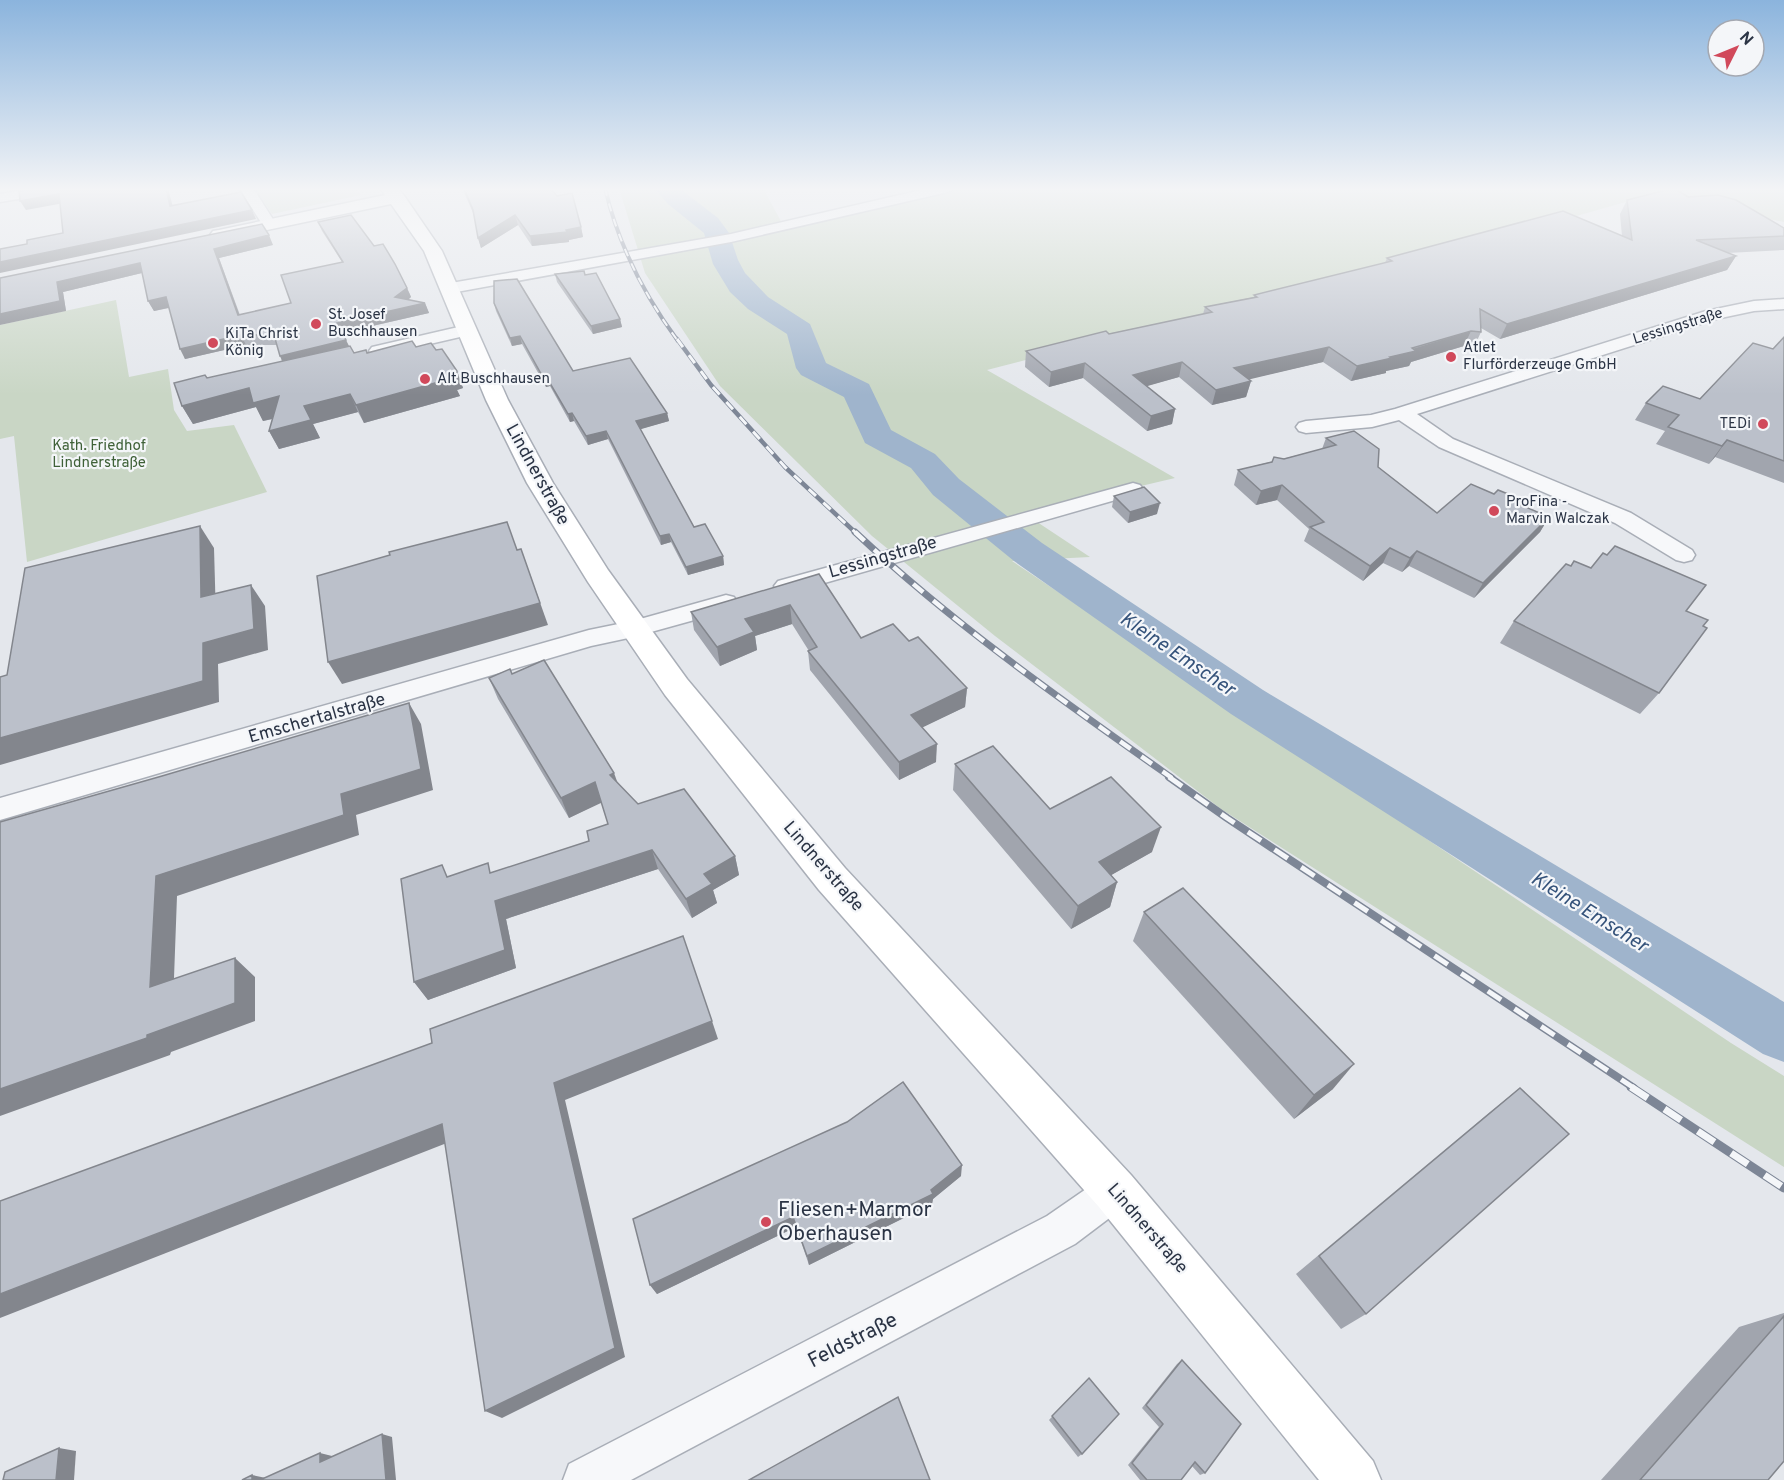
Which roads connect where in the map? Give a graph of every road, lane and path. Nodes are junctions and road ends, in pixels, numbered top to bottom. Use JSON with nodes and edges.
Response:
{"nodes":[{"id":1,"x":437,"y":257,"type":"edge"},
{"id":2,"x":629,"y":257,"type":"edge"},
{"id":3,"x":451,"y":288,"type":"junction"},
{"id":4,"x":1784,"y":304,"type":"edge"},
{"id":5,"x":467,"y":330,"type":"junction"},
{"id":6,"x":364,"y":354,"type":"edge"},
{"id":7,"x":1402,"y":413,"type":"junction"},
{"id":8,"x":1306,"y":427,"type":"dead end"},
{"id":9,"x":1133,"y":489,"type":"edge"},
{"id":10,"x":1684,"y":555,"type":"dead end"},
{"id":11,"x":770,"y":590,"type":"edge"},
{"id":12,"x":748,"y":597,"type":"edge"},
{"id":13,"x":633,"y":629,"type":"junction"},
{"id":14,"x":0,"y":809,"type":"edge"},
{"id":15,"x":1115,"y":1191,"type":"junction"},
{"id":16,"x":585,"y":1480,"type":"edge"},
{"id":17,"x":1354,"y":1480,"type":"edge"}],
"edges":[{"from":1,"to":3,"type":"street","name":"Lindnerstraße"},
{"from":2,"to":3,"type":"street"},
{"from":3,"to":5,"type":"street","name":"Lindnerstraße"},
{"from":4,"to":7,"type":"street","name":"Lessingstraße"},
{"from":5,"to":6,"type":"street"},
{"from":5,"to":13,"type":"street","name":"Lindnerstraße"},
{"from":7,"to":8,"type":"street","name":"Lessingstraße"},
{"from":7,"to":10,"type":"street"},
{"from":9,"to":11,"type":"street","name":"Lessingstraße"},
{"from":12,"to":13,"type":"street"},
{"from":13,"to":14,"type":"street","name":"Emschertalstraße"},
{"from":13,"to":15,"type":"street","name":"Lindnerstraße"},
{"from":15,"to":16,"type":"street","name":"Feldstraße"},
{"from":15,"to":17,"type":"street","name":"Lindnerstraße"}]}
